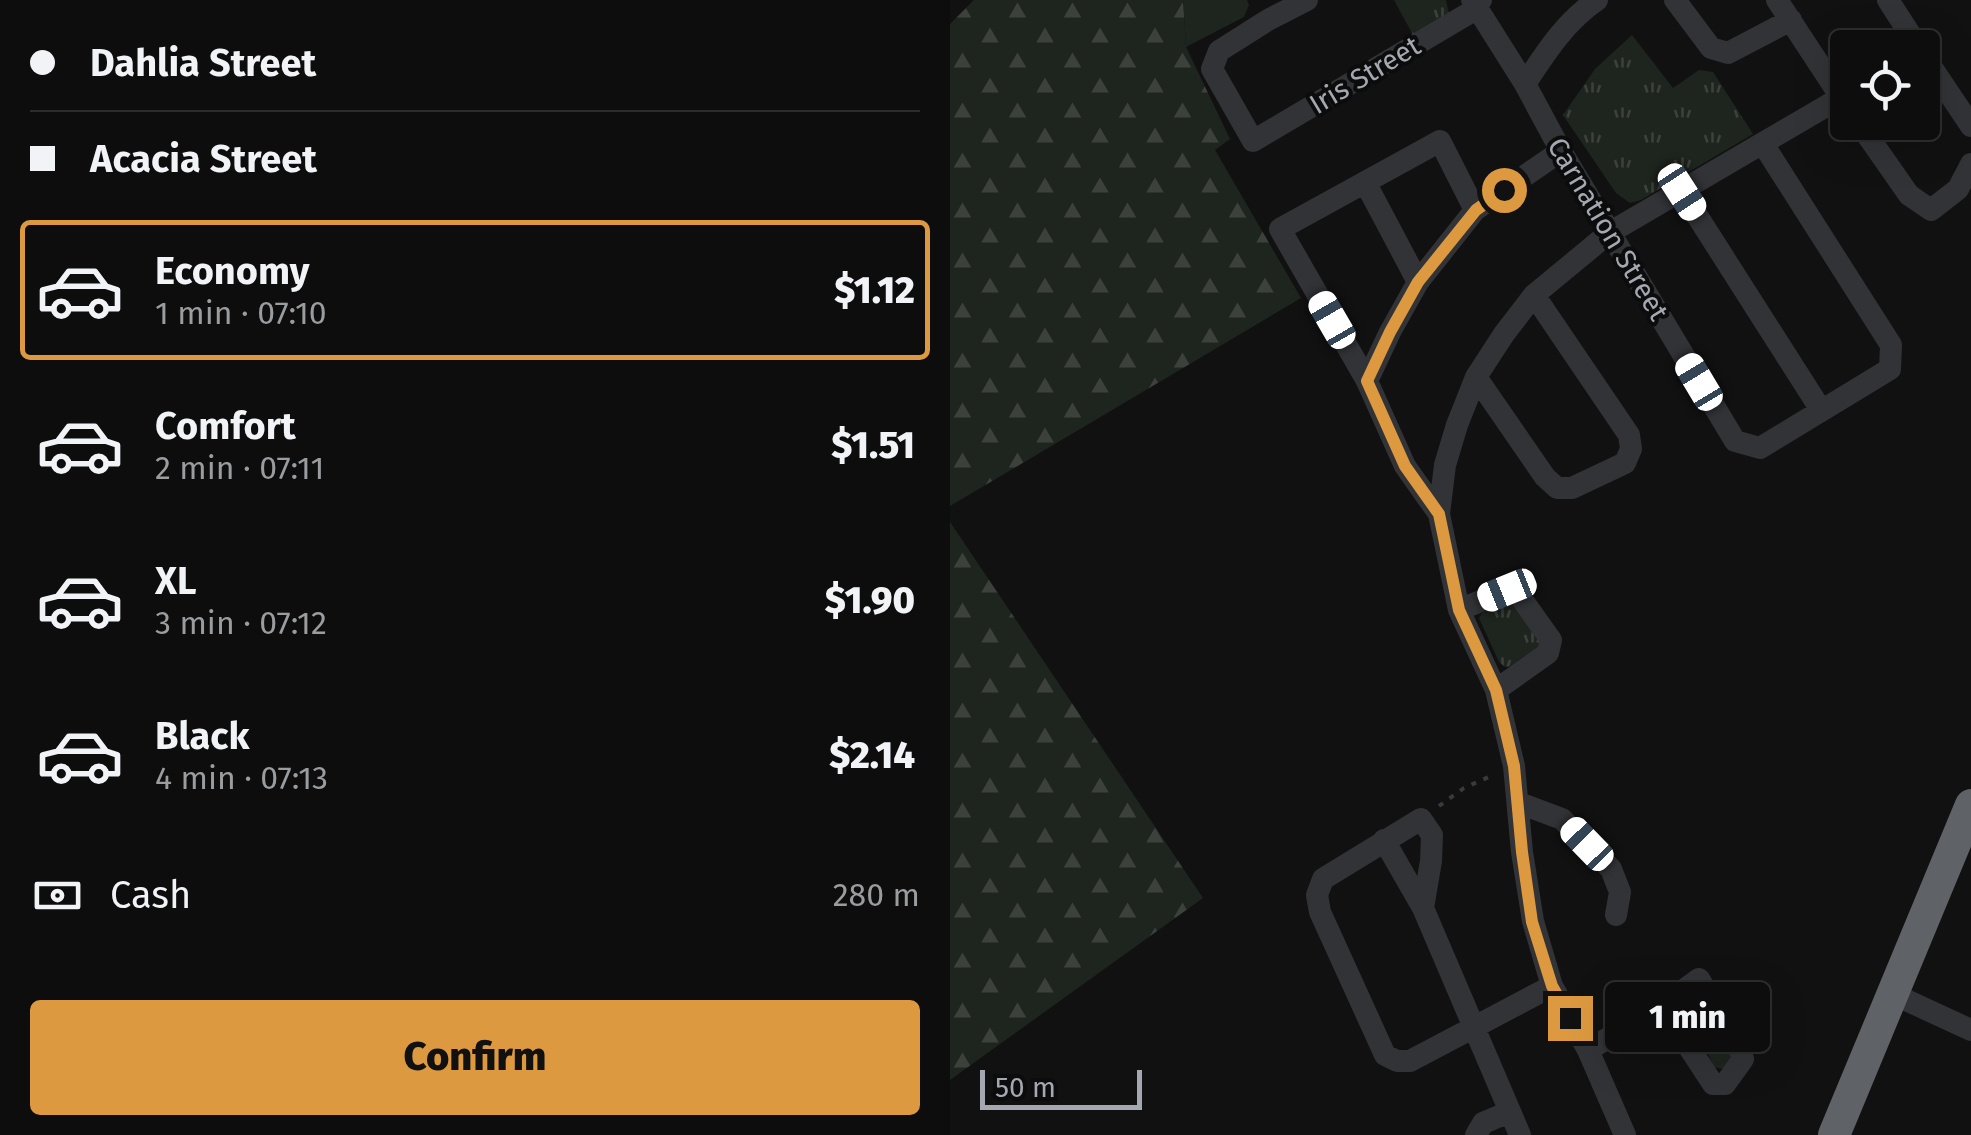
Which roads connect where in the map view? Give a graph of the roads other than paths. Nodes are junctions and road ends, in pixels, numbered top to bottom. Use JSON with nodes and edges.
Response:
{"nodes":[{"id":1,"x":1307,"y":0,"type":"edge"},
{"id":2,"x":1597,"y":0,"type":"edge"},
{"id":3,"x":1675,"y":0,"type":"edge"},
{"id":4,"x":1777,"y":0,"type":"edge"},
{"id":5,"x":1888,"y":0,"type":"edge"},
{"id":6,"x":1476,"y":3,"type":"edge"},
{"id":7,"x":1264,"y":10,"type":"edge"},
{"id":8,"x":1791,"y":20,"type":"junction"},
{"id":9,"x":1908,"y":30,"type":"edge"},
{"id":10,"x":1940,"y":79,"type":"edge"},
{"id":11,"x":1830,"y":81,"type":"edge"},
{"id":12,"x":1525,"y":84,"type":"junction"},
{"id":13,"x":1830,"y":110,"type":"edge"},
{"id":14,"x":1971,"y":126,"type":"edge"},
{"id":15,"x":1871,"y":140,"type":"edge"},
{"id":16,"x":1763,"y":144,"type":"junction"},
{"id":17,"x":1561,"y":151,"type":"junction"},
{"id":18,"x":1971,"y":164,"type":"edge"},
{"id":19,"x":1365,"y":182,"type":"junction"},
{"id":20,"x":1682,"y":192,"type":"junction"},
{"id":21,"x":1476,"y":210,"type":"junction"},
{"id":22,"x":1609,"y":232,"type":"junction"},
{"id":23,"x":1418,"y":282,"type":"junction"},
{"id":24,"x":1534,"y":295,"type":"junction"},
{"id":25,"x":1476,"y":377,"type":"junction"},
{"id":26,"x":1367,"y":381,"type":"junction"},
{"id":27,"x":1821,"y":410,"type":"junction"},
{"id":28,"x":1439,"y":514,"type":"junction"},
{"id":29,"x":1459,"y":610,"type":"junction"},
{"id":30,"x":1496,"y":690,"type":"junction"},
{"id":31,"x":1519,"y":803,"type":"junction"},
{"id":32,"x":1971,"y":806,"type":"edge"},
{"id":33,"x":1384,"y":840,"type":"junction"},
{"id":34,"x":1423,"y":908,"type":"junction"},
{"id":35,"x":1616,"y":915,"type":"dead end"},
{"id":36,"x":1552,"y":986,"type":"junction"},
{"id":37,"x":1893,"y":994,"type":"junction"},
{"id":38,"x":1662,"y":1006,"type":"junction"},
{"id":39,"x":1473,"y":1027,"type":"junction"},
{"id":40,"x":1971,"y":1030,"type":"edge"},
{"id":41,"x":1588,"y":1050,"type":"junction"},
{"id":42,"x":1509,"y":1112,"type":"junction"},
{"id":43,"x":1476,"y":1135,"type":"edge"},
{"id":44,"x":1520,"y":1135,"type":"edge"},
{"id":45,"x":1625,"y":1135,"type":"edge"},
{"id":46,"x":1834,"y":1135,"type":"edge"}],
"edges":[{"from":1,"to":7,"type":"street"},
{"from":2,"to":12,"type":"street"},
{"from":3,"to":8,"type":"street"},
{"from":4,"to":8,"type":"street"},
{"from":5,"to":9,"type":"street"},
{"from":6,"to":7,"type":"street","name":"Iris Street"},
{"from":6,"to":12,"type":"street","name":"Carnation Street"},
{"from":8,"to":11,"type":"street"},
{"from":10,"to":14,"type":"street"},
{"from":12,"to":17,"type":"street","name":"Carnation Street"},
{"from":13,"to":16,"type":"street"},
{"from":15,"to":18,"type":"street"},
{"from":16,"to":20,"type":"street"},
{"from":16,"to":27,"type":"street","name":"Carnation Street"},
{"from":17,"to":21,"type":"street"},
{"from":17,"to":22,"type":"street","name":"Carnation Street"},
{"from":19,"to":21,"type":"street"},
{"from":19,"to":23,"type":"street"},
{"from":19,"to":26,"type":"street"},
{"from":20,"to":22,"type":"street"},
{"from":20,"to":27,"type":"street"},
{"from":21,"to":23,"type":"street"},
{"from":22,"to":24,"type":"street"},
{"from":22,"to":27,"type":"street","name":"Carnation Street"},
{"from":23,"to":26,"type":"street"},
{"from":24,"to":25,"type":"street"},
{"from":24,"to":25,"type":"street"},
{"from":25,"to":28,"type":"street"},
{"from":26,"to":28,"type":"street"},
{"from":28,"to":29,"type":"street"},
{"from":29,"to":30,"type":"street"},
{"from":29,"to":30,"type":"street"},
{"from":30,"to":31,"type":"street"},
{"from":31,"to":35,"type":"street"},
{"from":31,"to":36,"type":"street"},
{"from":32,"to":37,"type":"highway"},
{"from":33,"to":34,"type":"street"},
{"from":33,"to":34,"type":"street"},
{"from":33,"to":39,"type":"street"},
{"from":34,"to":39,"type":"street"},
{"from":36,"to":39,"type":"street"},
{"from":36,"to":41,"type":"street"},
{"from":37,"to":40,"type":"street"},
{"from":37,"to":46,"type":"highway"},
{"from":38,"to":38,"type":"street"},
{"from":38,"to":41,"type":"street"},
{"from":39,"to":42,"type":"street"},
{"from":41,"to":45,"type":"street"},
{"from":42,"to":43,"type":"street"},
{"from":42,"to":44,"type":"street"}]}
